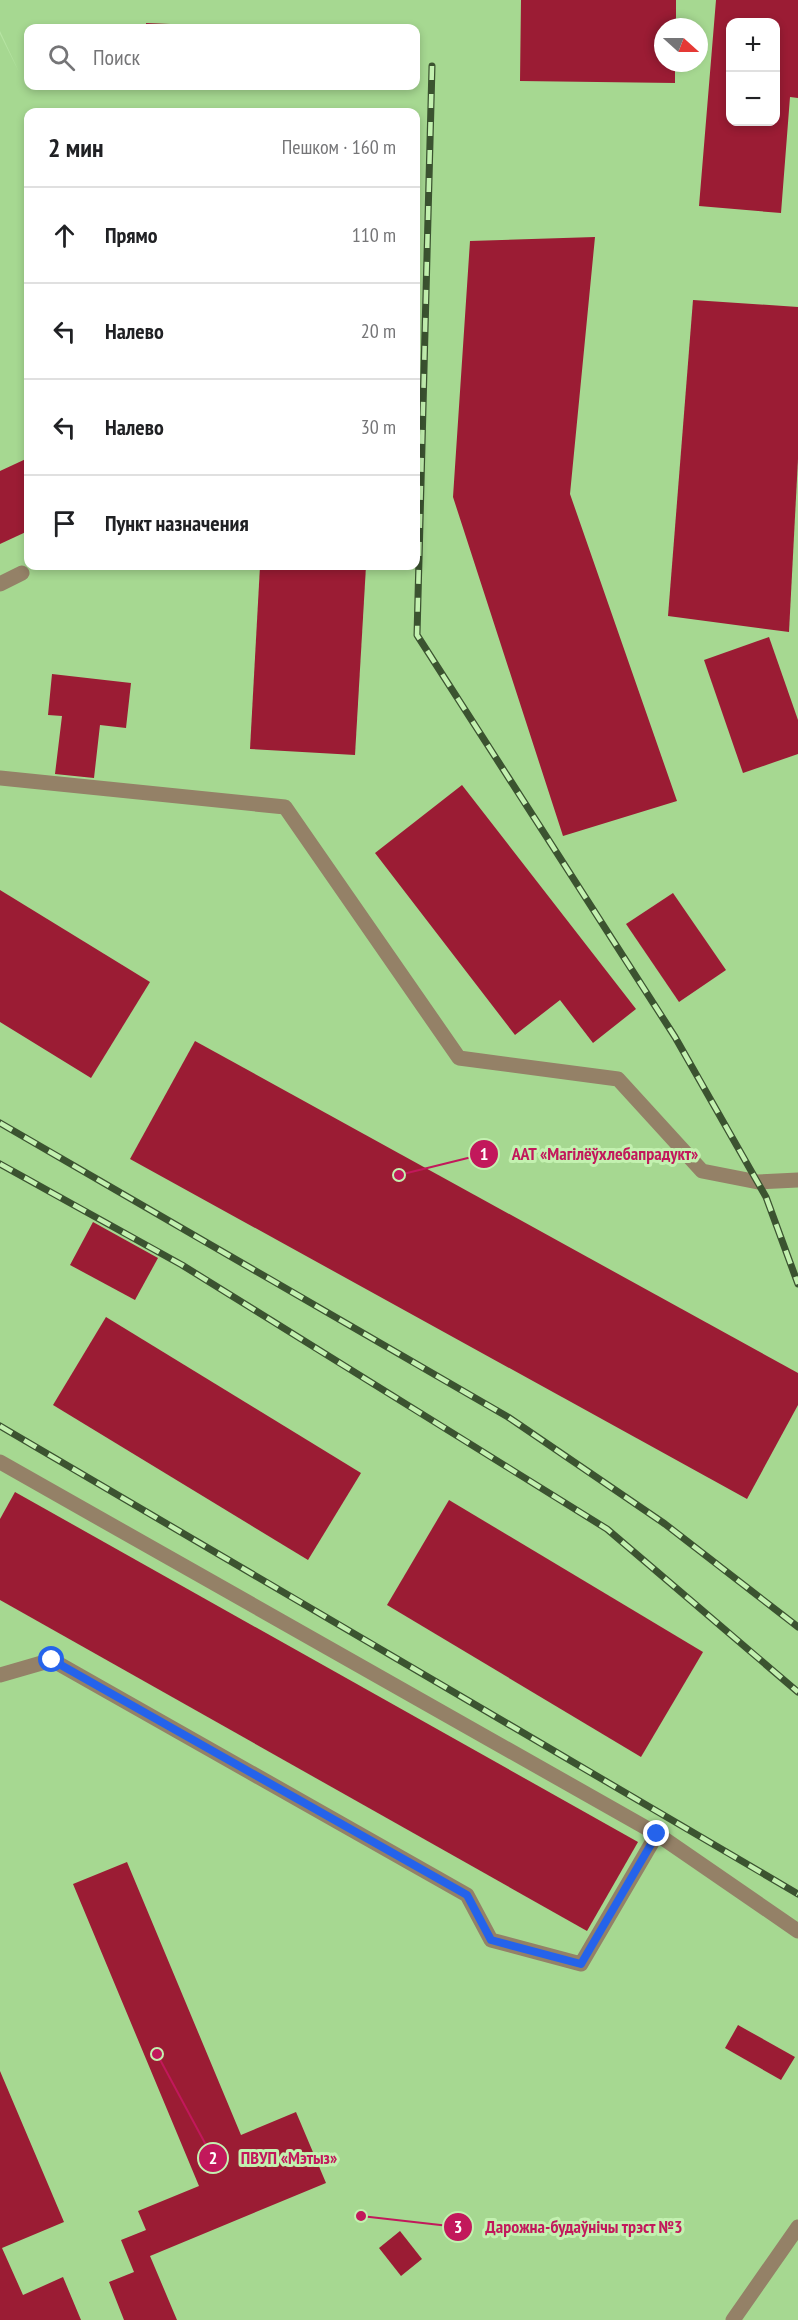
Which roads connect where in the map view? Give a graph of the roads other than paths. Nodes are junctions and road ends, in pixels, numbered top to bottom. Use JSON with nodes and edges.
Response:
{"nodes":[{"id":1,"x":22,"y":573,"type":"dead end"},
{"id":2,"x":0,"y":584,"type":"edge"},
{"id":3,"x":0,"y":778,"type":"edge"},
{"id":4,"x":798,"y":1180,"type":"edge"},
{"id":5,"x":0,"y":1462,"type":"edge"},
{"id":6,"x":0,"y":1675,"type":"edge"},
{"id":7,"x":657,"y":1834,"type":"junction"},
{"id":8,"x":798,"y":1930,"type":"edge"},
{"id":9,"x":798,"y":2227,"type":"edge"},
{"id":10,"x":734,"y":2320,"type":"edge"}],
"edges":[{"from":1,"to":2,"type":"lane"},
{"from":3,"to":4,"type":"lane"},
{"from":5,"to":7,"type":"lane"},
{"from":6,"to":7,"type":"lane"},
{"from":7,"to":8,"type":"lane"},
{"from":9,"to":10,"type":"lane"}]}
